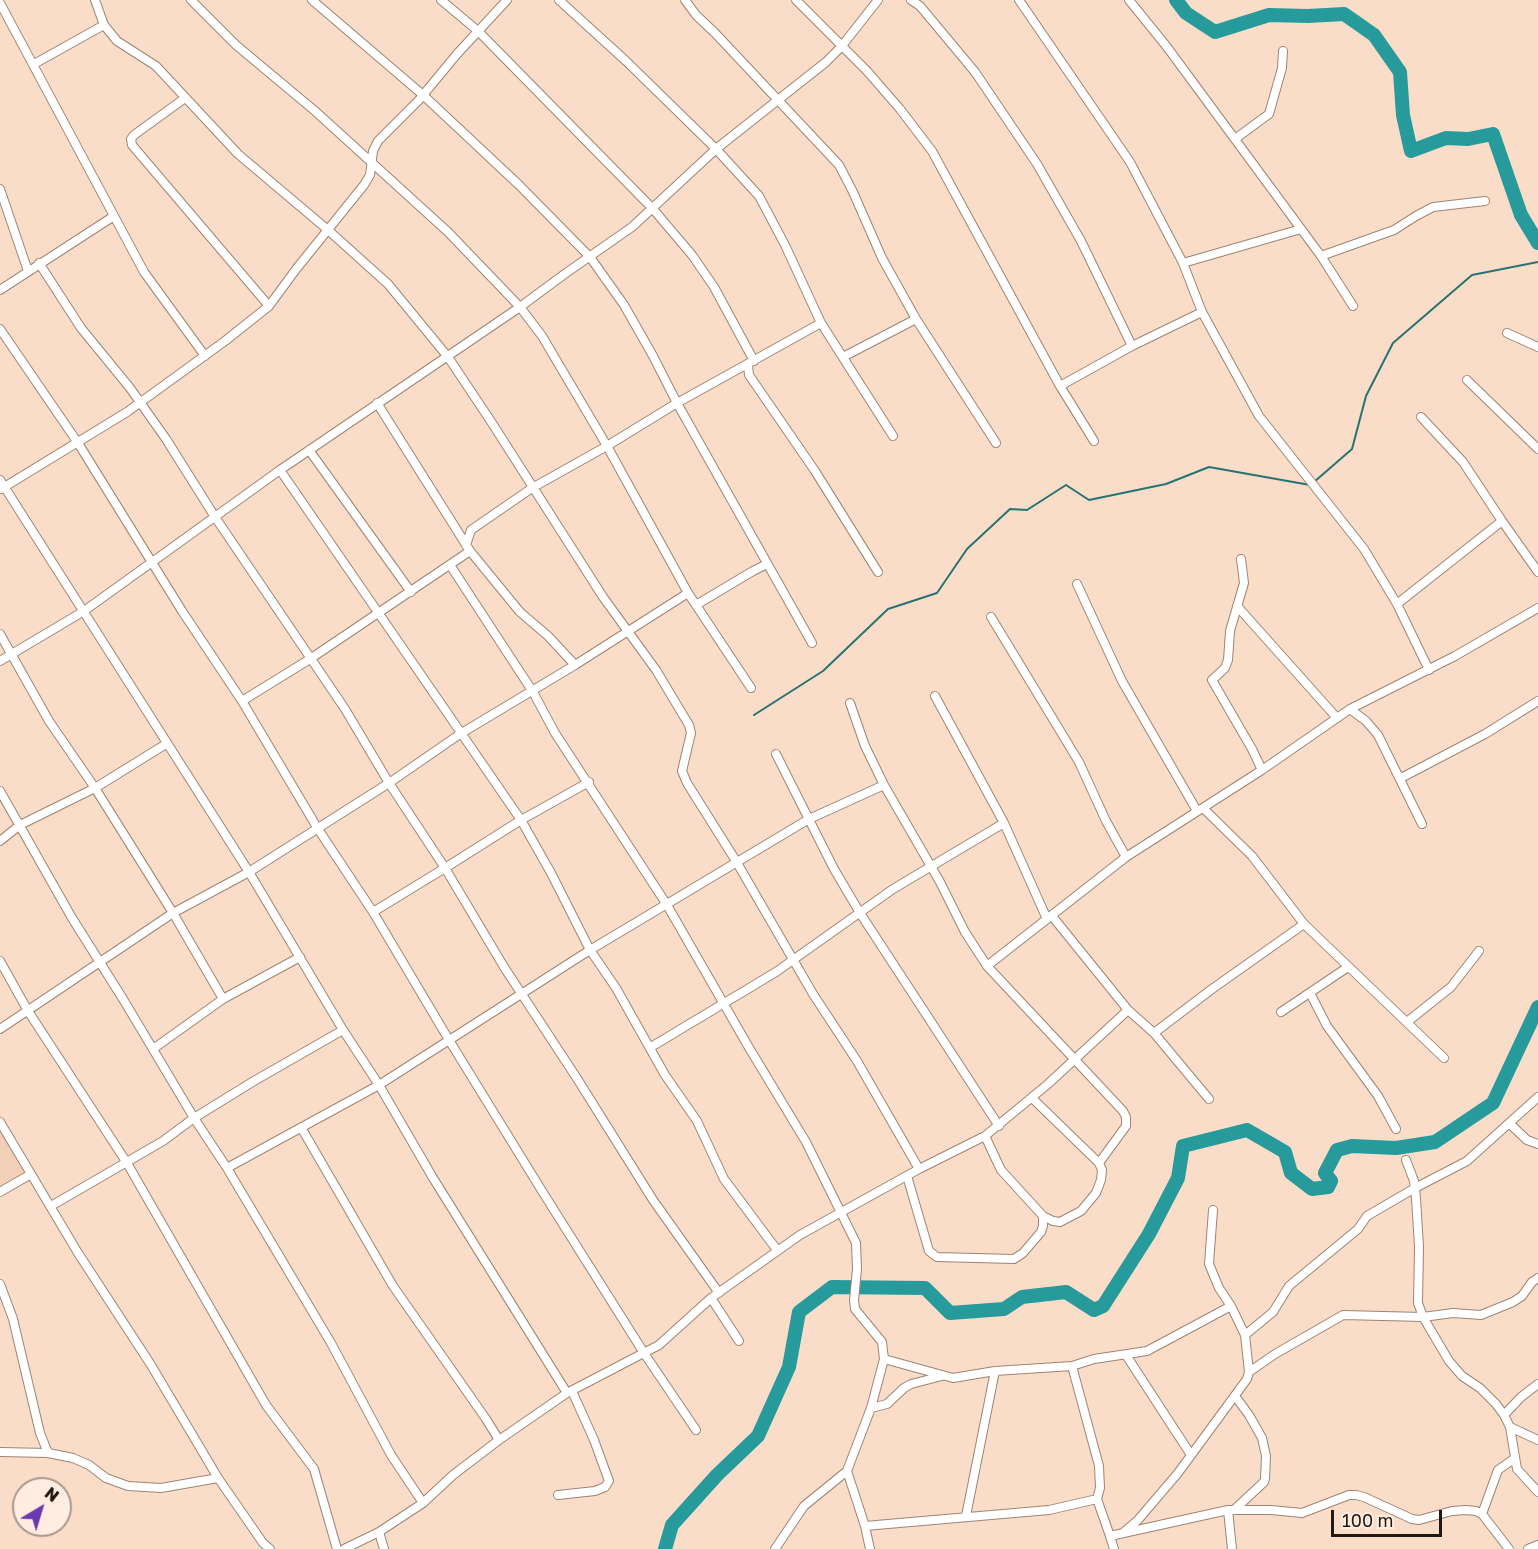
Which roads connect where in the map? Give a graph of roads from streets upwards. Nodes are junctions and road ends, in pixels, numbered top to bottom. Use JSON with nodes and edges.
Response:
{"nodes":[{"id":1,"x":95,"y":0,"type":"edge"},
{"id":2,"x":191,"y":0,"type":"edge"},
{"id":3,"x":312,"y":0,"type":"edge"},
{"id":4,"x":441,"y":0,"type":"edge"},
{"id":5,"x":507,"y":0,"type":"edge"},
{"id":6,"x":559,"y":0,"type":"edge"},
{"id":7,"x":685,"y":0,"type":"edge"},
{"id":8,"x":796,"y":0,"type":"edge"},
{"id":9,"x":878,"y":0,"type":"edge"},
{"id":10,"x":911,"y":0,"type":"edge"},
{"id":11,"x":1019,"y":0,"type":"edge"},
{"id":12,"x":1128,"y":0,"type":"edge"},
{"id":13,"x":0,"y":3,"type":"edge"},
{"id":14,"x":104,"y":25,"type":"junction"},
{"id":15,"x":478,"y":31,"type":"junction"},
{"id":16,"x":841,"y":47,"type":"junction"},
{"id":17,"x":1283,"y":51,"type":"dead end"},
{"id":18,"x":34,"y":64,"type":"junction"},
{"id":19,"x":423,"y":95,"type":"junction"},
{"id":20,"x":185,"y":98,"type":"junction"},
{"id":21,"x":777,"y":100,"type":"junction"},
{"id":22,"x":1235,"y":139,"type":"junction"},
{"id":23,"x":716,"y":149,"type":"junction"},
{"id":24,"x":372,"y":163,"type":"junction"},
{"id":25,"x":0,"y":189,"type":"edge"},
{"id":26,"x":1485,"y":201,"type":"dead end"},
{"id":27,"x":653,"y":209,"type":"junction"},
{"id":28,"x":114,"y":216,"type":"junction"},
{"id":29,"x":1301,"y":229,"type":"junction"},
{"id":30,"x":328,"y":230,"type":"junction"},
{"id":31,"x":1322,"y":256,"type":"junction"},
{"id":32,"x":590,"y":257,"type":"junction"},
{"id":33,"x":39,"y":263,"type":"junction"},
{"id":34,"x":1183,"y":263,"type":"junction"},
{"id":35,"x":28,"y":271,"type":"junction"},
{"id":36,"x":0,"y":290,"type":"edge"},
{"id":37,"x":269,"y":306,"type":"junction"},
{"id":38,"x":1353,"y":306,"type":"dead end"},
{"id":39,"x":520,"y":307,"type":"junction"},
{"id":40,"x":1202,"y":312,"type":"junction"},
{"id":41,"x":916,"y":319,"type":"junction"},
{"id":42,"x":821,"y":323,"type":"junction"},
{"id":43,"x":0,"y":329,"type":"edge"},
{"id":44,"x":1507,"y":333,"type":"dead end"},
{"id":45,"x":1132,"y":346,"type":"junction"},
{"id":46,"x":1538,"y":347,"type":"edge"},
{"id":47,"x":205,"y":356,"type":"junction"},
{"id":48,"x":448,"y":357,"type":"junction"},
{"id":49,"x":843,"y":357,"type":"junction"},
{"id":50,"x":751,"y":363,"type":"junction"},
{"id":51,"x":737,"y":370,"type":"junction"},
{"id":52,"x":749,"y":375,"type":"junction"},
{"id":53,"x":1467,"y":380,"type":"dead end"},
{"id":54,"x":1060,"y":386,"type":"junction"},
{"id":55,"x":141,"y":402,"type":"junction"},
{"id":56,"x":377,"y":403,"type":"junction"},
{"id":57,"x":676,"y":403,"type":"junction"},
{"id":58,"x":1421,"y":417,"type":"dead end"},
{"id":59,"x":893,"y":436,"type":"dead end"},
{"id":60,"x":1094,"y":441,"type":"dead end"},
{"id":61,"x":78,"y":443,"type":"junction"},
{"id":62,"x":996,"y":443,"type":"dead end"},
{"id":63,"x":607,"y":446,"type":"junction"},
{"id":64,"x":1538,"y":449,"type":"edge"},
{"id":65,"x":309,"y":450,"type":"junction"},
{"id":66,"x":280,"y":470,"type":"junction"},
{"id":67,"x":2,"y":485,"type":"edge"},
{"id":68,"x":532,"y":488,"type":"junction"},
{"id":69,"x":215,"y":517,"type":"junction"},
{"id":70,"x":1502,"y":521,"type":"junction"},
{"id":71,"x":454,"y":528,"type":"junction"},
{"id":72,"x":471,"y":530,"type":"junction"},
{"id":73,"x":468,"y":548,"type":"junction"},
{"id":74,"x":1241,"y":559,"type":"dead end"},
{"id":75,"x":151,"y":563,"type":"junction"},
{"id":76,"x":767,"y":564,"type":"junction"},
{"id":77,"x":450,"y":565,"type":"junction"},
{"id":78,"x":878,"y":572,"type":"dead end"},
{"id":79,"x":1538,"y":572,"type":"edge"},
{"id":80,"x":1077,"y":584,"type":"dead end"},
{"id":81,"x":411,"y":592,"type":"junction"},
{"id":82,"x":688,"y":593,"type":"junction"},
{"id":83,"x":1396,"y":604,"type":"junction"},
{"id":84,"x":696,"y":605,"type":"junction"},
{"id":85,"x":1237,"y":606,"type":"junction"},
{"id":86,"x":1538,"y":608,"type":"edge"},
{"id":87,"x":84,"y":611,"type":"junction"},
{"id":88,"x":379,"y":614,"type":"junction"},
{"id":89,"x":991,"y":617,"type":"dead end"},
{"id":90,"x":629,"y":631,"type":"junction"},
{"id":91,"x":0,"y":634,"type":"edge"},
{"id":92,"x":812,"y":643,"type":"dead end"},
{"id":93,"x":12,"y":653,"type":"junction"},
{"id":94,"x":310,"y":659,"type":"junction"},
{"id":95,"x":0,"y":661,"type":"edge"},
{"id":96,"x":576,"y":666,"type":"junction"},
{"id":97,"x":1429,"y":670,"type":"junction"},
{"id":98,"x":751,"y":688,"type":"dead end"},
{"id":99,"x":533,"y":692,"type":"junction"},
{"id":100,"x":935,"y":696,"type":"dead end"},
{"id":101,"x":242,"y":701,"type":"junction"},
{"id":102,"x":1538,"y":701,"type":"edge"},
{"id":103,"x":850,"y":703,"type":"dead end"},
{"id":104,"x":1350,"y":709,"type":"junction"},
{"id":105,"x":1337,"y":718,"type":"junction"},
{"id":106,"x":460,"y":734,"type":"junction"},
{"id":107,"x":166,"y":744,"type":"junction"},
{"id":108,"x":776,"y":754,"type":"dead end"},
{"id":109,"x":1262,"y":770,"type":"junction"},
{"id":110,"x":1401,"y":778,"type":"junction"},
{"id":111,"x":589,"y":782,"type":"junction"},
{"id":112,"x":389,"y":783,"type":"junction"},
{"id":113,"x":884,"y":784,"type":"junction"},
{"id":114,"x":95,"y":788,"type":"junction"},
{"id":115,"x":0,"y":792,"type":"edge"},
{"id":116,"x":1200,"y":810,"type":"junction"},
{"id":117,"x":809,"y":819,"type":"junction"},
{"id":118,"x":521,"y":820,"type":"junction"},
{"id":119,"x":1004,"y":823,"type":"junction"},
{"id":120,"x":1422,"y":824,"type":"dead end"},
{"id":121,"x":21,"y":825,"type":"junction"},
{"id":122,"x":318,"y":829,"type":"junction"},
{"id":123,"x":0,"y":841,"type":"edge"},
{"id":124,"x":1126,"y":857,"type":"junction"},
{"id":125,"x":736,"y":861,"type":"junction"},
{"id":126,"x":930,"y":866,"type":"junction"},
{"id":127,"x":445,"y":868,"type":"junction"},
{"id":128,"x":249,"y":872,"type":"junction"},
{"id":129,"x":667,"y":905,"type":"junction"},
{"id":130,"x":373,"y":912,"type":"junction"},
{"id":131,"x":173,"y":913,"type":"junction"},
{"id":132,"x":860,"y":913,"type":"junction"},
{"id":133,"x":1050,"y":917,"type":"junction"},
{"id":134,"x":1304,"y":924,"type":"junction"},
{"id":135,"x":590,"y":950,"type":"junction"},
{"id":136,"x":1479,"y":951,"type":"dead end"},
{"id":137,"x":300,"y":957,"type":"junction"},
{"id":138,"x":793,"y":960,"type":"junction"},
{"id":139,"x":0,"y":961,"type":"edge"},
{"id":140,"x":101,"y":963,"type":"junction"},
{"id":141,"x":987,"y":966,"type":"junction"},
{"id":142,"x":1348,"y":967,"type":"junction"},
{"id":143,"x":1310,"y":993,"type":"junction"},
{"id":144,"x":522,"y":995,"type":"junction"},
{"id":145,"x":223,"y":999,"type":"junction"},
{"id":146,"x":723,"y":1003,"type":"junction"},
{"id":147,"x":1128,"y":1010,"type":"junction"},
{"id":148,"x":28,"y":1011,"type":"junction"},
{"id":149,"x":1281,"y":1012,"type":"dead end"},
{"id":150,"x":1407,"y":1022,"type":"junction"},
{"id":151,"x":0,"y":1029,"type":"edge"},
{"id":152,"x":343,"y":1030,"type":"junction"},
{"id":153,"x":1154,"y":1033,"type":"junction"},
{"id":154,"x":448,"y":1040,"type":"junction"},
{"id":155,"x":651,"y":1047,"type":"junction"},
{"id":156,"x":153,"y":1048,"type":"junction"},
{"id":157,"x":1444,"y":1058,"type":"dead end"},
{"id":158,"x":1074,"y":1059,"type":"junction"},
{"id":159,"x":379,"y":1085,"type":"junction"},
{"id":160,"x":1538,"y":1097,"type":"edge"},
{"id":161,"x":1032,"y":1098,"type":"junction"},
{"id":162,"x":1209,"y":1099,"type":"dead end"},
{"id":163,"x":194,"y":1118,"type":"junction"},
{"id":164,"x":0,"y":1122,"type":"edge"},
{"id":165,"x":1510,"y":1124,"type":"junction"},
{"id":166,"x":999,"y":1126,"type":"junction"},
{"id":167,"x":302,"y":1129,"type":"junction"},
{"id":168,"x":1395,"y":1129,"type":"dead end"},
{"id":169,"x":986,"y":1136,"type":"junction"},
{"id":170,"x":1538,"y":1144,"type":"edge"},
{"id":171,"x":1406,"y":1160,"type":"dead end"},
{"id":172,"x":127,"y":1163,"type":"junction"},
{"id":173,"x":1098,"y":1163,"type":"junction"},
{"id":174,"x":227,"y":1168,"type":"junction"},
{"id":175,"x":919,"y":1169,"type":"junction"},
{"id":176,"x":31,"y":1174,"type":"junction"},
{"id":177,"x":907,"y":1176,"type":"junction"},
{"id":178,"x":1415,"y":1188,"type":"junction"},
{"id":179,"x":0,"y":1191,"type":"edge"},
{"id":180,"x":51,"y":1206,"type":"junction"},
{"id":181,"x":1213,"y":1210,"type":"dead end"},
{"id":182,"x":840,"y":1213,"type":"junction"},
{"id":183,"x":1042,"y":1216,"type":"junction"},
{"id":184,"x":777,"y":1250,"type":"junction"},
{"id":185,"x":1538,"y":1278,"type":"edge"},
{"id":186,"x":0,"y":1284,"type":"edge"},
{"id":187,"x":719,"y":1293,"type":"junction"},
{"id":188,"x":711,"y":1298,"type":"junction"},
{"id":189,"x":1231,"y":1306,"type":"junction"},
{"id":190,"x":1423,"y":1317,"type":"junction"},
{"id":191,"x":1245,"y":1335,"type":"junction"},
{"id":192,"x":739,"y":1341,"type":"dead end"},
{"id":193,"x":644,"y":1353,"type":"junction"},
{"id":194,"x":1126,"y":1354,"type":"junction"},
{"id":195,"x":884,"y":1359,"type":"junction"},
{"id":196,"x":1072,"y":1366,"type":"junction"},
{"id":197,"x":995,"y":1371,"type":"junction"},
{"id":198,"x":1249,"y":1372,"type":"junction"},
{"id":199,"x":942,"y":1376,"type":"junction"},
{"id":200,"x":1538,"y":1384,"type":"edge"},
{"id":201,"x":570,"y":1392,"type":"junction"},
{"id":202,"x":1235,"y":1396,"type":"junction"},
{"id":203,"x":871,"y":1408,"type":"junction"},
{"id":204,"x":1504,"y":1415,"type":"junction"},
{"id":205,"x":1510,"y":1426,"type":"junction"},
{"id":206,"x":696,"y":1430,"type":"dead end"},
{"id":207,"x":499,"y":1440,"type":"junction"},
{"id":208,"x":1538,"y":1440,"type":"edge"},
{"id":209,"x":0,"y":1452,"type":"edge"},
{"id":210,"x":48,"y":1453,"type":"junction"},
{"id":211,"x":1191,"y":1455,"type":"junction"},
{"id":212,"x":1515,"y":1458,"type":"junction"},
{"id":213,"x":847,"y":1471,"type":"junction"},
{"id":214,"x":218,"y":1478,"type":"junction"},
{"id":215,"x":1538,"y":1492,"type":"edge"},
{"id":216,"x":558,"y":1495,"type":"dead end"},
{"id":217,"x":1097,"y":1499,"type":"junction"},
{"id":218,"x":423,"y":1503,"type":"junction"},
{"id":219,"x":1231,"y":1510,"type":"junction"},
{"id":220,"x":1482,"y":1515,"type":"junction"},
{"id":221,"x":966,"y":1516,"type":"junction"},
{"id":222,"x":865,"y":1526,"type":"junction"},
{"id":223,"x":379,"y":1532,"type":"junction"},
{"id":224,"x":1123,"y":1533,"type":"junction"},
{"id":225,"x":1110,"y":1536,"type":"junction"},
{"id":226,"x":1538,"y":1545,"type":"edge"},
{"id":227,"x":270,"y":1549,"type":"edge"},
{"id":228,"x":337,"y":1549,"type":"edge"},
{"id":229,"x":344,"y":1549,"type":"edge"},
{"id":230,"x":384,"y":1549,"type":"edge"},
{"id":231,"x":775,"y":1549,"type":"edge"},
{"id":232,"x":870,"y":1549,"type":"edge"},
{"id":233,"x":1114,"y":1549,"type":"edge"},
{"id":234,"x":1232,"y":1549,"type":"edge"},
{"id":235,"x":1509,"y":1549,"type":"edge"},
{"id":236,"x":1528,"y":1549,"type":"edge"}],
"edges":[{"from":1,"to":14,"type":"street"},
{"from":2,"to":24,"type":"street"},
{"from":3,"to":19,"type":"street"},
{"from":4,"to":15,"type":"street"},
{"from":5,"to":15,"type":"street"},
{"from":6,"to":23,"type":"street"},
{"from":7,"to":21,"type":"street"},
{"from":8,"to":16,"type":"street"},
{"from":9,"to":16,"type":"street"},
{"from":10,"to":45,"type":"street"},
{"from":11,"to":34,"type":"street"},
{"from":12,"to":22,"type":"street"},
{"from":13,"to":18,"type":"street"},
{"from":14,"to":18,"type":"street"},
{"from":14,"to":20,"type":"street"},
{"from":15,"to":19,"type":"street"},
{"from":15,"to":27,"type":"street"},
{"from":16,"to":21,"type":"street"},
{"from":16,"to":54,"type":"street"},
{"from":17,"to":22,"type":"street"},
{"from":18,"to":28,"type":"street"},
{"from":19,"to":24,"type":"street"},
{"from":19,"to":32,"type":"street"},
{"from":20,"to":30,"type":"street"},
{"from":20,"to":37,"type":"street"},
{"from":21,"to":23,"type":"street"},
{"from":21,"to":41,"type":"street"},
{"from":22,"to":29,"type":"street"},
{"from":23,"to":27,"type":"street"},
{"from":23,"to":42,"type":"street"},
{"from":24,"to":30,"type":"street"},
{"from":24,"to":39,"type":"street"},
{"from":25,"to":35,"type":"street"},
{"from":26,"to":31,"type":"street"},
{"from":27,"to":32,"type":"street"},
{"from":27,"to":50,"type":"street"},
{"from":28,"to":33,"type":"street"},
{"from":28,"to":47,"type":"street"},
{"from":29,"to":31,"type":"street"},
{"from":29,"to":34,"type":"street"},
{"from":30,"to":37,"type":"street"},
{"from":30,"to":48,"type":"street"},
{"from":31,"to":38,"type":"street"},
{"from":32,"to":39,"type":"street"},
{"from":32,"to":57,"type":"street"},
{"from":33,"to":35,"type":"street"},
{"from":33,"to":55,"type":"street"},
{"from":34,"to":40,"type":"street"},
{"from":35,"to":36,"type":"street"},
{"from":37,"to":47,"type":"street"},
{"from":39,"to":48,"type":"street"},
{"from":39,"to":63,"type":"street"},
{"from":40,"to":45,"type":"street"},
{"from":40,"to":83,"type":"street"},
{"from":41,"to":49,"type":"street"},
{"from":41,"to":62,"type":"street"},
{"from":42,"to":49,"type":"street"},
{"from":42,"to":50,"type":"street"},
{"from":43,"to":61,"type":"street"},
{"from":44,"to":46,"type":"street"},
{"from":45,"to":54,"type":"street"},
{"from":47,"to":55,"type":"street"},
{"from":48,"to":56,"type":"street"},
{"from":48,"to":68,"type":"street"},
{"from":49,"to":59,"type":"street"},
{"from":50,"to":51,"type":"street"},
{"from":50,"to":52,"type":"street"},
{"from":51,"to":52,"type":"street"},
{"from":51,"to":57,"type":"street"},
{"from":52,"to":78,"type":"street"},
{"from":53,"to":64,"type":"street"},
{"from":54,"to":60,"type":"street"},
{"from":55,"to":61,"type":"street"},
{"from":55,"to":69,"type":"street"},
{"from":56,"to":65,"type":"street"},
{"from":56,"to":71,"type":"street"},
{"from":57,"to":63,"type":"street"},
{"from":57,"to":76,"type":"street"},
{"from":58,"to":70,"type":"street"},
{"from":61,"to":67,"type":"street"},
{"from":61,"to":75,"type":"street"},
{"from":63,"to":68,"type":"street"},
{"from":63,"to":82,"type":"street"},
{"from":65,"to":66,"type":"street"},
{"from":65,"to":81,"type":"street"},
{"from":66,"to":69,"type":"street"},
{"from":66,"to":88,"type":"street"},
{"from":67,"to":87,"type":"street"},
{"from":68,"to":72,"type":"street"},
{"from":68,"to":90,"type":"street"},
{"from":69,"to":75,"type":"street"},
{"from":69,"to":94,"type":"street"},
{"from":70,"to":79,"type":"street"},
{"from":70,"to":83,"type":"street"},
{"from":71,"to":72,"type":"street"},
{"from":71,"to":73,"type":"street"},
{"from":72,"to":73,"type":"street"},
{"from":73,"to":77,"type":"street"},
{"from":73,"to":96,"type":"street"},
{"from":74,"to":85,"type":"street"},
{"from":75,"to":87,"type":"street"},
{"from":75,"to":101,"type":"street"},
{"from":76,"to":84,"type":"street"},
{"from":76,"to":92,"type":"street"},
{"from":77,"to":81,"type":"street"},
{"from":77,"to":99,"type":"street"},
{"from":80,"to":116,"type":"street"},
{"from":81,"to":88,"type":"street"},
{"from":82,"to":84,"type":"street"},
{"from":82,"to":90,"type":"street"},
{"from":83,"to":97,"type":"street"},
{"from":84,"to":98,"type":"street"},
{"from":85,"to":105,"type":"street"},
{"from":85,"to":109,"type":"street"},
{"from":86,"to":97,"type":"street"},
{"from":87,"to":93,"type":"street"},
{"from":87,"to":107,"type":"street"},
{"from":88,"to":94,"type":"street"},
{"from":88,"to":106,"type":"street"},
{"from":89,"to":124,"type":"street"},
{"from":90,"to":96,"type":"street"},
{"from":90,"to":125,"type":"street"},
{"from":91,"to":93,"type":"street"},
{"from":93,"to":95,"type":"street"},
{"from":93,"to":114,"type":"street"},
{"from":94,"to":101,"type":"street"},
{"from":94,"to":112,"type":"street"},
{"from":96,"to":99,"type":"street"},
{"from":97,"to":104,"type":"street"},
{"from":99,"to":106,"type":"street"},
{"from":99,"to":111,"type":"street"},
{"from":100,"to":119,"type":"street"},
{"from":101,"to":122,"type":"street"},
{"from":102,"to":110,"type":"street"},
{"from":103,"to":113,"type":"street"},
{"from":104,"to":105,"type":"street"},
{"from":104,"to":110,"type":"street"},
{"from":105,"to":109,"type":"street"},
{"from":106,"to":112,"type":"street"},
{"from":106,"to":118,"type":"street"},
{"from":107,"to":114,"type":"street"},
{"from":107,"to":128,"type":"street"},
{"from":108,"to":117,"type":"street"},
{"from":109,"to":116,"type":"street"},
{"from":110,"to":120,"type":"street"},
{"from":111,"to":118,"type":"street"},
{"from":111,"to":129,"type":"street"},
{"from":112,"to":122,"type":"street"},
{"from":112,"to":127,"type":"street"},
{"from":113,"to":117,"type":"street"},
{"from":113,"to":126,"type":"street"},
{"from":114,"to":121,"type":"street"},
{"from":114,"to":131,"type":"street"},
{"from":115,"to":121,"type":"street"},
{"from":116,"to":124,"type":"street"},
{"from":116,"to":134,"type":"street"},
{"from":117,"to":125,"type":"street"},
{"from":117,"to":132,"type":"street"},
{"from":118,"to":127,"type":"street"},
{"from":118,"to":135,"type":"street"},
{"from":119,"to":126,"type":"street"},
{"from":119,"to":133,"type":"street"},
{"from":121,"to":123,"type":"street"},
{"from":121,"to":140,"type":"street"},
{"from":122,"to":128,"type":"street"},
{"from":122,"to":130,"type":"street"},
{"from":124,"to":133,"type":"street"},
{"from":125,"to":129,"type":"street"},
{"from":125,"to":138,"type":"street"},
{"from":126,"to":132,"type":"street"},
{"from":126,"to":141,"type":"street"},
{"from":127,"to":130,"type":"street"},
{"from":127,"to":144,"type":"street"},
{"from":128,"to":131,"type":"street"},
{"from":128,"to":137,"type":"street"},
{"from":129,"to":135,"type":"street"},
{"from":129,"to":146,"type":"street"},
{"from":130,"to":154,"type":"street"},
{"from":131,"to":140,"type":"street"},
{"from":131,"to":145,"type":"street"},
{"from":132,"to":138,"type":"street"},
{"from":132,"to":166,"type":"street"},
{"from":133,"to":141,"type":"street"},
{"from":133,"to":147,"type":"street"},
{"from":134,"to":142,"type":"street"},
{"from":134,"to":153,"type":"street"},
{"from":135,"to":144,"type":"street"},
{"from":135,"to":155,"type":"street"},
{"from":136,"to":150,"type":"street"},
{"from":137,"to":145,"type":"street"},
{"from":137,"to":152,"type":"street"},
{"from":138,"to":146,"type":"street"},
{"from":138,"to":175,"type":"street"},
{"from":139,"to":148,"type":"street"},
{"from":140,"to":148,"type":"street"},
{"from":140,"to":156,"type":"street"},
{"from":141,"to":158,"type":"street"},
{"from":142,"to":143,"type":"street"},
{"from":142,"to":150,"type":"street"},
{"from":143,"to":149,"type":"street"},
{"from":143,"to":168,"type":"street"},
{"from":144,"to":154,"type":"street"},
{"from":144,"to":187,"type":"street"},
{"from":145,"to":156,"type":"street"},
{"from":146,"to":155,"type":"street"},
{"from":146,"to":182,"type":"street"},
{"from":147,"to":153,"type":"street"},
{"from":147,"to":158,"type":"street"},
{"from":148,"to":151,"type":"street"},
{"from":148,"to":172,"type":"street"},
{"from":150,"to":157,"type":"street"},
{"from":152,"to":159,"type":"street"},
{"from":152,"to":163,"type":"street"},
{"from":153,"to":162,"type":"street"},
{"from":154,"to":159,"type":"street"},
{"from":154,"to":193,"type":"street"},
{"from":155,"to":184,"type":"street"},
{"from":156,"to":163,"type":"street"},
{"from":158,"to":161,"type":"street"},
{"from":158,"to":173,"type":"street"},
{"from":159,"to":167,"type":"street"},
{"from":159,"to":201,"type":"street"},
{"from":160,"to":165,"type":"street"},
{"from":161,"to":166,"type":"street"},
{"from":161,"to":173,"type":"street"},
{"from":163,"to":172,"type":"street"},
{"from":163,"to":174,"type":"street"},
{"from":164,"to":176,"type":"street"},
{"from":165,"to":170,"type":"street"},
{"from":165,"to":178,"type":"street"},
{"from":166,"to":169,"type":"street"},
{"from":167,"to":174,"type":"street"},
{"from":167,"to":207,"type":"street"},
{"from":169,"to":175,"type":"street"},
{"from":169,"to":183,"type":"street"},
{"from":171,"to":178,"type":"street"},
{"from":172,"to":180,"type":"street"},
{"from":172,"to":228,"type":"street"},
{"from":173,"to":183,"type":"street"},
{"from":174,"to":218,"type":"street"},
{"from":175,"to":177,"type":"street"},
{"from":176,"to":179,"type":"street"},
{"from":176,"to":180,"type":"street"},
{"from":177,"to":182,"type":"street"},
{"from":177,"to":183,"type":"street"},
{"from":178,"to":190,"type":"street"},
{"from":178,"to":191,"type":"street"},
{"from":180,"to":214,"type":"street"},
{"from":181,"to":189,"type":"street"},
{"from":182,"to":184,"type":"street"},
{"from":182,"to":195,"type":"street"},
{"from":184,"to":187,"type":"street"},
{"from":185,"to":190,"type":"street"},
{"from":186,"to":210,"type":"street"},
{"from":187,"to":188,"type":"street"},
{"from":188,"to":192,"type":"street"},
{"from":188,"to":193,"type":"street"},
{"from":189,"to":191,"type":"street"},
{"from":189,"to":194,"type":"street"},
{"from":190,"to":198,"type":"street"},
{"from":190,"to":204,"type":"street"},
{"from":191,"to":198,"type":"street"},
{"from":193,"to":201,"type":"street"},
{"from":193,"to":206,"type":"street"},
{"from":194,"to":196,"type":"street"},
{"from":194,"to":211,"type":"street"},
{"from":195,"to":199,"type":"street"},
{"from":195,"to":203,"type":"street"},
{"from":196,"to":197,"type":"street"},
{"from":196,"to":217,"type":"street"},
{"from":197,"to":199,"type":"street"},
{"from":197,"to":221,"type":"street"},
{"from":198,"to":202,"type":"street"},
{"from":199,"to":203,"type":"street"},
{"from":200,"to":204,"type":"street"},
{"from":201,"to":207,"type":"street"},
{"from":201,"to":216,"type":"street"},
{"from":202,"to":211,"type":"street"},
{"from":202,"to":219,"type":"street"},
{"from":203,"to":213,"type":"street"},
{"from":204,"to":205,"type":"street"},
{"from":205,"to":208,"type":"street"},
{"from":205,"to":212,"type":"street"},
{"from":207,"to":218,"type":"street"},
{"from":209,"to":210,"type":"street"},
{"from":210,"to":214,"type":"street"},
{"from":211,"to":224,"type":"street"},
{"from":212,"to":215,"type":"street"},
{"from":212,"to":220,"type":"street"},
{"from":213,"to":222,"type":"street"},
{"from":213,"to":231,"type":"street"},
{"from":214,"to":227,"type":"street"},
{"from":217,"to":221,"type":"street"},
{"from":217,"to":225,"type":"street"},
{"from":218,"to":223,"type":"street"},
{"from":219,"to":220,"type":"street"},
{"from":219,"to":224,"type":"street"},
{"from":219,"to":234,"type":"street"},
{"from":220,"to":235,"type":"street"},
{"from":221,"to":222,"type":"street"},
{"from":222,"to":232,"type":"street"},
{"from":223,"to":229,"type":"street"},
{"from":223,"to":230,"type":"street"},
{"from":224,"to":225,"type":"street"},
{"from":225,"to":233,"type":"street"},
{"from":226,"to":236,"type":"street"}]}
